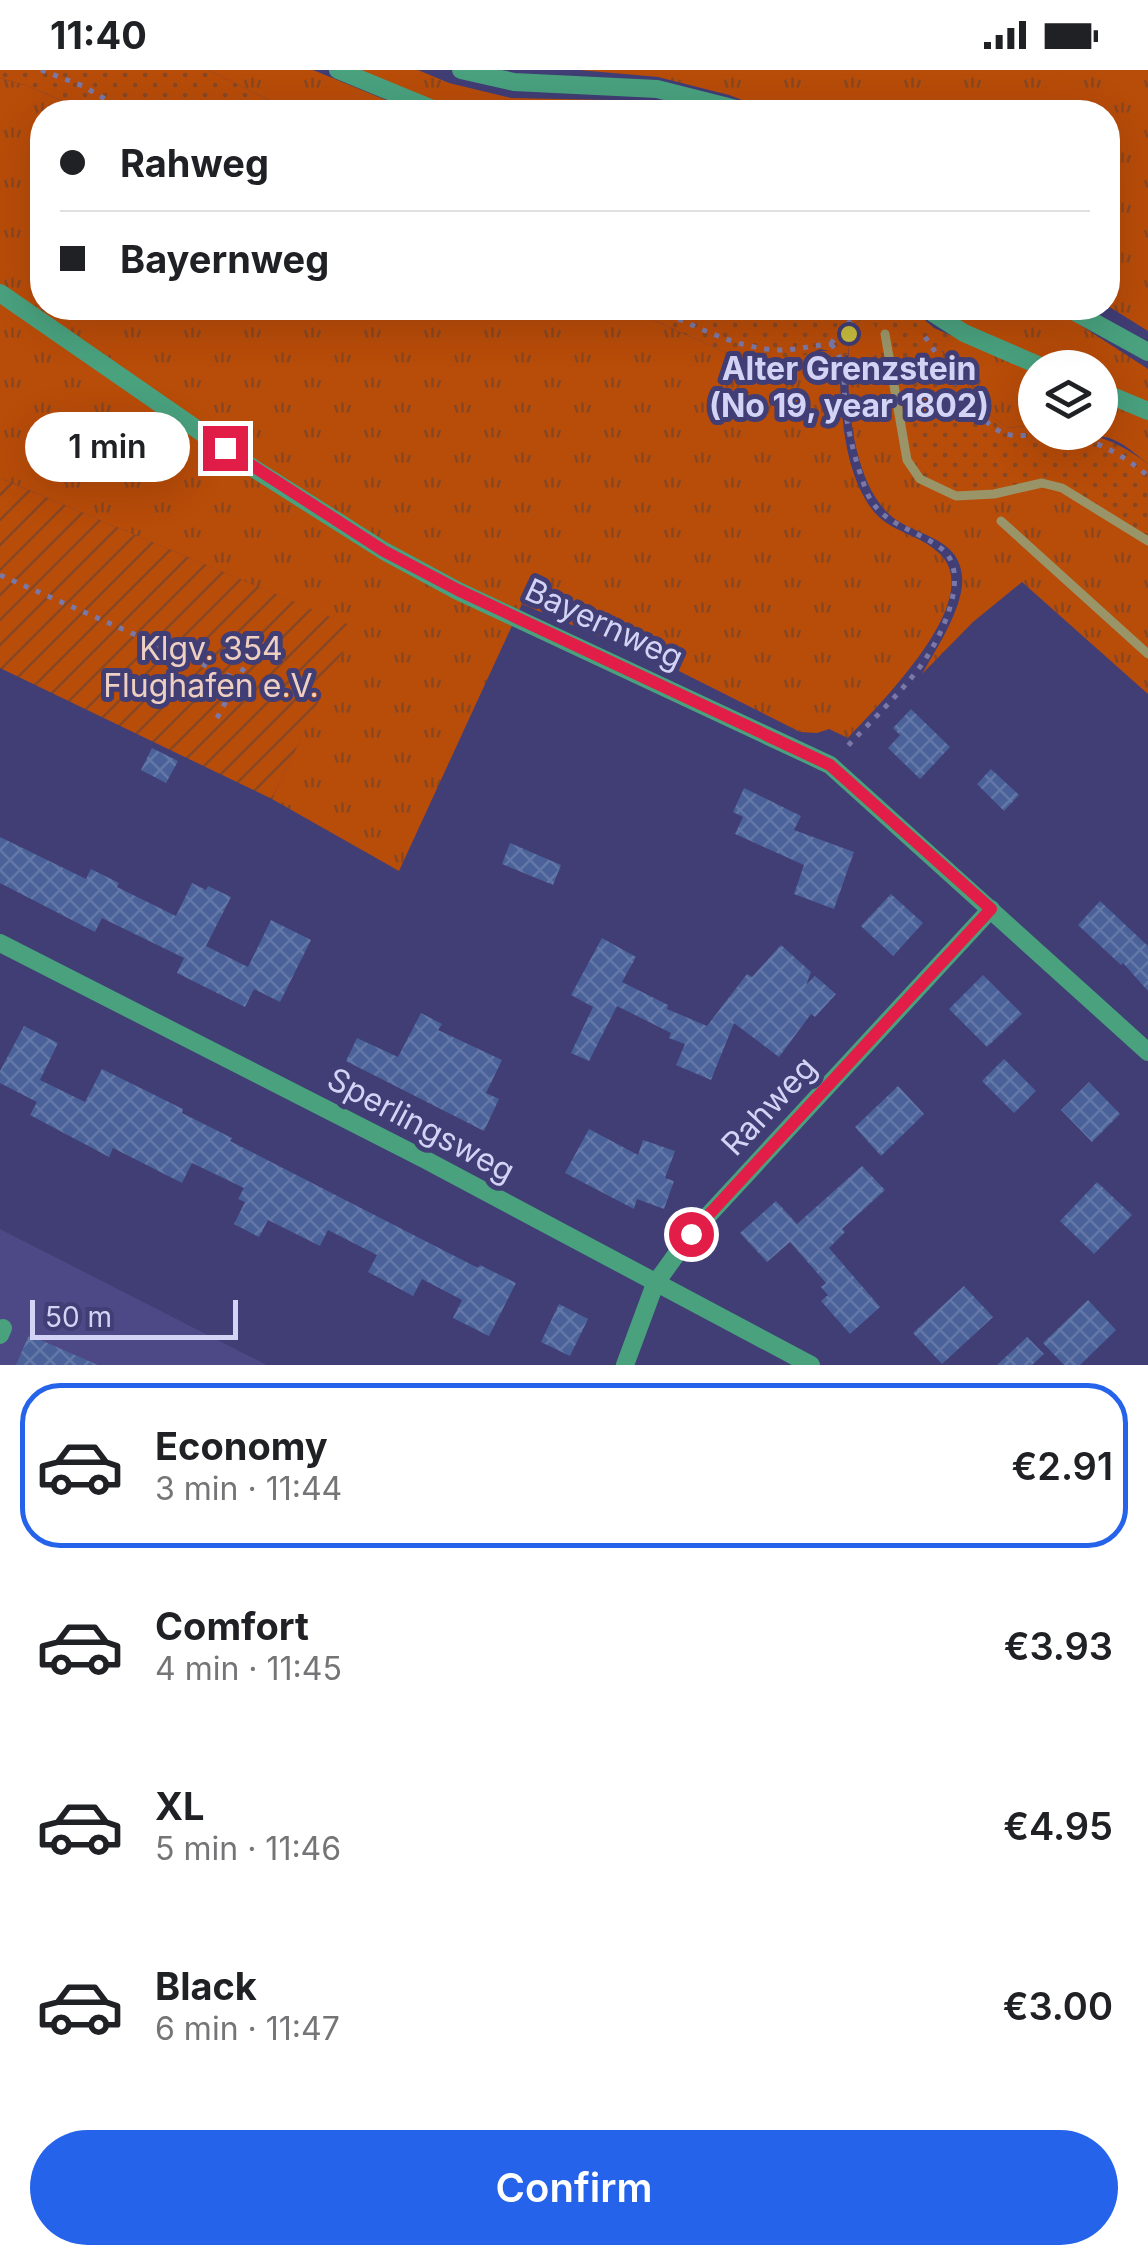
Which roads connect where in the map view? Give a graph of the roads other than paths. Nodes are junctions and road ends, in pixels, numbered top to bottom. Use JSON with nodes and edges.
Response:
{"nodes":[{"id":1,"x":338,"y":70,"type":"edge"},
{"id":2,"x":461,"y":70,"type":"edge"},
{"id":3,"x":411,"y":100,"type":"edge"},
{"id":4,"x":701,"y":100,"type":"edge"},
{"id":5,"x":0,"y":293,"type":"edge"},
{"id":6,"x":30,"y":314,"type":"edge"},
{"id":7,"x":39,"y":320,"type":"edge"},
{"id":8,"x":944,"y":320,"type":"edge"},
{"id":9,"x":1090,"y":320,"type":"edge"},
{"id":10,"x":1148,"y":352,"type":"edge"},
{"id":11,"x":1018,"y":356,"type":"edge"},
{"id":12,"x":1118,"y":398,"type":"edge"},
{"id":13,"x":1148,"y":411,"type":"edge"},
{"id":14,"x":991,"y":909,"type":"junction"},
{"id":15,"x":0,"y":943,"type":"edge"},
{"id":16,"x":1148,"y":1052,"type":"edge"},
{"id":17,"x":654,"y":1284,"type":"junction"},
{"id":18,"x":625,"y":1365,"type":"edge"},
{"id":19,"x":811,"y":1365,"type":"edge"}],
"edges":[{"from":1,"to":3,"type":"street"},
{"from":2,"to":4,"type":"street"},
{"from":5,"to":6,"type":"street","name":"Bayernweg"},
{"from":7,"to":14,"type":"street","name":"Bayernweg"},
{"from":8,"to":11,"type":"street"},
{"from":9,"to":10,"type":"street"},
{"from":12,"to":13,"type":"street"},
{"from":14,"to":16,"type":"street","name":"Bayernweg"},
{"from":14,"to":17,"type":"street","name":"Rahweg"},
{"from":15,"to":17,"type":"street","name":"Sperlingsweg"},
{"from":17,"to":18,"type":"street","name":"Rahweg"},
{"from":17,"to":19,"type":"street","name":"Sperlingsweg"}]}
